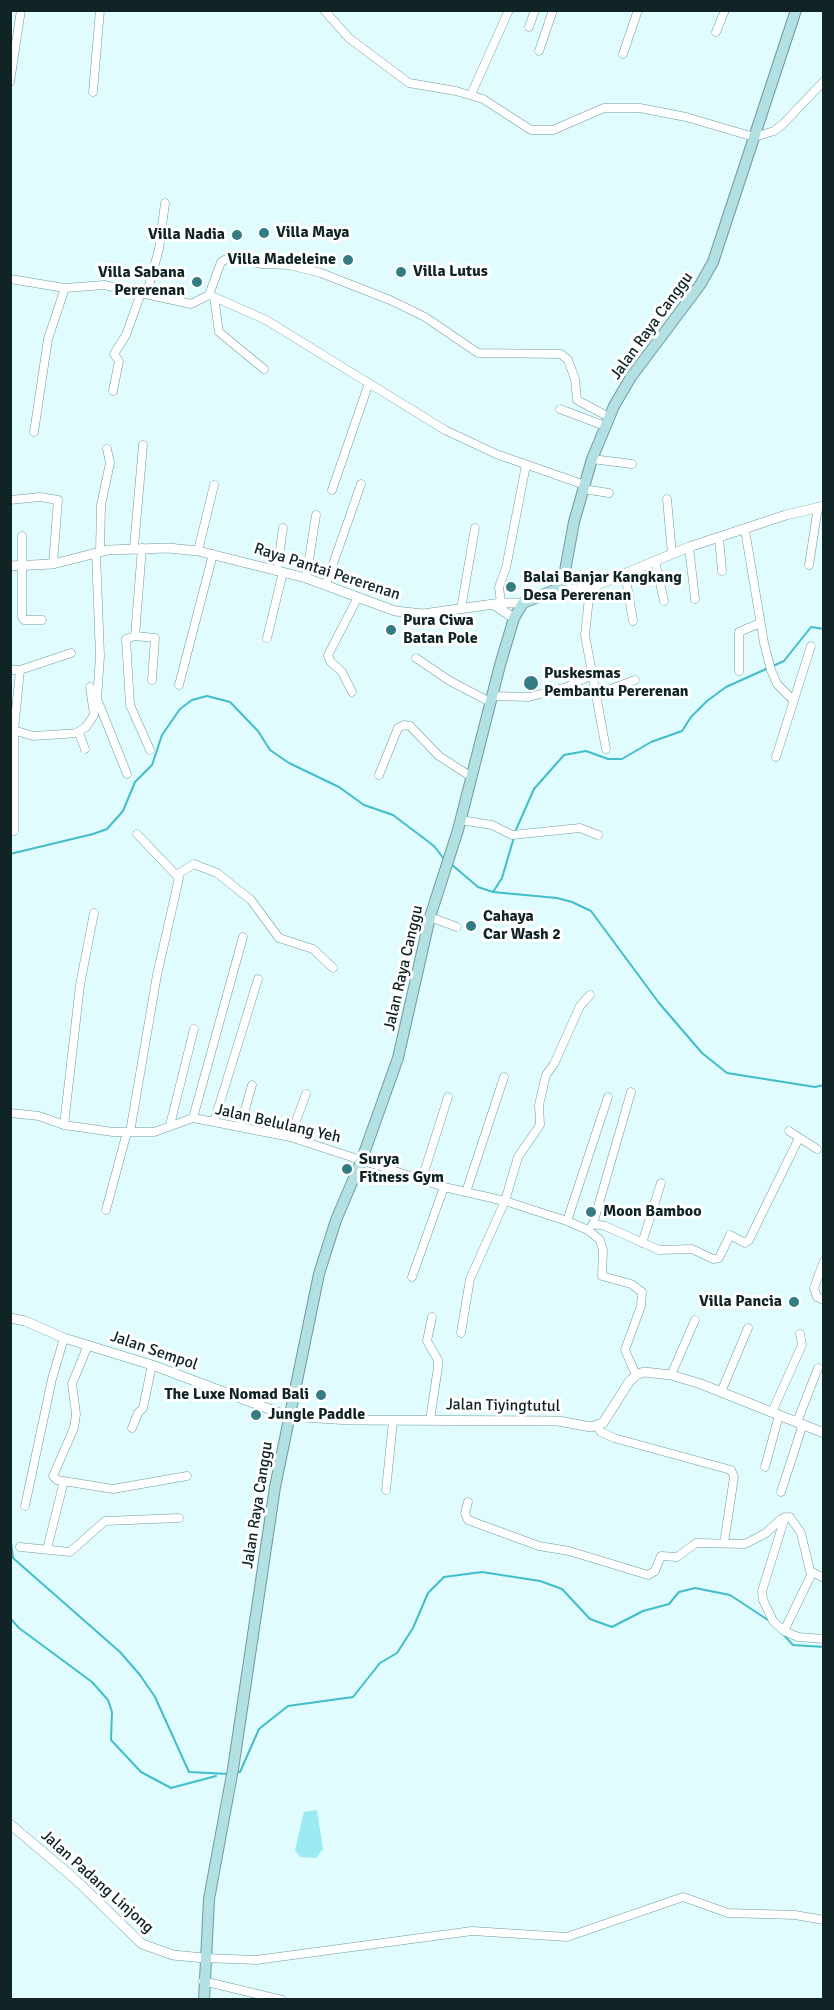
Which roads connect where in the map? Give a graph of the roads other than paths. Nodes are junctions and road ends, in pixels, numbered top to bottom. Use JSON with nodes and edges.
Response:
{"nodes":[{"id":1,"x":21,"y":10,"type":"edge"},
{"id":2,"x":100,"y":10,"type":"edge"},
{"id":3,"x":324,"y":10,"type":"edge"},
{"id":4,"x":509,"y":10,"type":"edge"},
{"id":5,"x":535,"y":10,"type":"edge"},
{"id":6,"x":553,"y":10,"type":"edge"},
{"id":7,"x":638,"y":10,"type":"edge"},
{"id":8,"x":724,"y":10,"type":"edge"},
{"id":9,"x":796,"y":10,"type":"edge"},
{"id":10,"x":529,"y":27,"type":"dead end"},
{"id":11,"x":716,"y":32,"type":"dead end"},
{"id":12,"x":539,"y":51,"type":"dead end"},
{"id":13,"x":623,"y":54,"type":"dead end"},
{"id":14,"x":824,"y":81,"type":"edge"},
{"id":15,"x":10,"y":82,"type":"edge"},
{"id":16,"x":473,"y":90,"type":"dead end"},
{"id":17,"x":93,"y":92,"type":"dead end"},
{"id":18,"x":754,"y":137,"type":"junction"},
{"id":19,"x":165,"y":203,"type":"dead end"},
{"id":20,"x":10,"y":279,"type":"edge"},
{"id":21,"x":65,"y":288,"type":"junction"},
{"id":22,"x":144,"y":293,"type":"junction"},
{"id":23,"x":211,"y":296,"type":"junction"},
{"id":24,"x":264,"y":369,"type":"dead end"},
{"id":25,"x":369,"y":383,"type":"junction"},
{"id":26,"x":113,"y":391,"type":"dead end"},
{"id":27,"x":560,"y":410,"type":"dead end"},
{"id":28,"x":607,"y":422,"type":"junction"},
{"id":29,"x":34,"y":432,"type":"dead end"},
{"id":30,"x":144,"y":445,"type":"dead end"},
{"id":31,"x":106,"y":449,"type":"dead end"},
{"id":32,"x":591,"y":459,"type":"junction"},
{"id":33,"x":632,"y":464,"type":"dead end"},
{"id":34,"x":526,"y":465,"type":"junction"},
{"id":35,"x":361,"y":484,"type":"dead end"},
{"id":36,"x":214,"y":485,"type":"dead end"},
{"id":37,"x":584,"y":487,"type":"junction"},
{"id":38,"x":332,"y":490,"type":"dead end"},
{"id":39,"x":609,"y":493,"type":"dead end"},
{"id":40,"x":668,"y":499,"type":"dead end"},
{"id":41,"x":10,"y":500,"type":"edge"},
{"id":42,"x":821,"y":507,"type":"edge"},
{"id":43,"x":316,"y":515,"type":"dead end"},
{"id":44,"x":284,"y":528,"type":"dead end"},
{"id":45,"x":475,"y":528,"type":"dead end"},
{"id":46,"x":745,"y":530,"type":"junction"},
{"id":47,"x":22,"y":536,"type":"dead end"},
{"id":48,"x":719,"y":537,"type":"junction"},
{"id":49,"x":689,"y":547,"type":"junction"},
{"id":50,"x":138,"y":548,"type":"junction"},
{"id":51,"x":198,"y":550,"type":"junction"},
{"id":52,"x":98,"y":553,"type":"junction"},
{"id":53,"x":213,"y":554,"type":"junction"},
{"id":54,"x":672,"y":554,"type":"junction"},
{"id":55,"x":655,"y":561,"type":"junction"},
{"id":56,"x":53,"y":564,"type":"junction"},
{"id":57,"x":809,"y":565,"type":"dead end"},
{"id":58,"x":10,"y":566,"type":"edge"},
{"id":59,"x":23,"y":566,"type":"junction"},
{"id":60,"x":722,"y":571,"type":"dead end"},
{"id":61,"x":280,"y":572,"type":"junction"},
{"id":62,"x":625,"y":573,"type":"junction"},
{"id":63,"x":306,"y":578,"type":"junction"},
{"id":64,"x":326,"y":584,"type":"junction"},
{"id":65,"x":562,"y":587,"type":"junction"},
{"id":66,"x":590,"y":588,"type":"junction"},
{"id":67,"x":358,"y":597,"type":"junction"},
{"id":68,"x":695,"y":599,"type":"dead end"},
{"id":69,"x":664,"y":601,"type":"dead end"},
{"id":70,"x":523,"y":603,"type":"junction"},
{"id":71,"x":497,"y":604,"type":"junction"},
{"id":72,"x":460,"y":609,"type":"junction"},
{"id":73,"x":514,"y":618,"type":"junction"},
{"id":74,"x":42,"y":620,"type":"dead end"},
{"id":75,"x":633,"y":621,"type":"dead end"},
{"id":76,"x":760,"y":623,"type":"junction"},
{"id":77,"x":135,"y":636,"type":"junction"},
{"id":78,"x":267,"y":638,"type":"dead end"},
{"id":79,"x":811,"y":646,"type":"dead end"},
{"id":80,"x":71,"y":654,"type":"dead end"},
{"id":81,"x":416,"y":658,"type":"dead end"},
{"id":82,"x":10,"y":670,"type":"edge"},
{"id":83,"x":20,"y":670,"type":"junction"},
{"id":84,"x":739,"y":671,"type":"dead end"},
{"id":85,"x":592,"y":675,"type":"junction"},
{"id":86,"x":152,"y":680,"type":"dead end"},
{"id":87,"x":635,"y":680,"type":"dead end"},
{"id":88,"x":179,"y":685,"type":"dead end"},
{"id":89,"x":90,"y":687,"type":"dead end"},
{"id":90,"x":352,"y":692,"type":"dead end"},
{"id":91,"x":595,"y":695,"type":"junction"},
{"id":92,"x":491,"y":699,"type":"junction"},
{"id":93,"x":793,"y":700,"type":"junction"},
{"id":94,"x":12,"y":729,"type":"edge"},
{"id":95,"x":76,"y":733,"type":"junction"},
{"id":96,"x":86,"y":749,"type":"dead end"},
{"id":97,"x":606,"y":749,"type":"dead end"},
{"id":98,"x":150,"y":750,"type":"dead end"},
{"id":99,"x":776,"y":757,"type":"dead end"},
{"id":100,"x":127,"y":774,"type":"dead end"},
{"id":101,"x":380,"y":775,"type":"dead end"},
{"id":102,"x":470,"y":777,"type":"junction"},
{"id":103,"x":460,"y":820,"type":"junction"},
{"id":104,"x":14,"y":831,"type":"dead end"},
{"id":105,"x":137,"y":834,"type":"dead end"},
{"id":106,"x":598,"y":835,"type":"dead end"},
{"id":107,"x":178,"y":874,"type":"junction"},
{"id":108,"x":94,"y":913,"type":"dead end"},
{"id":109,"x":430,"y":917,"type":"junction"},
{"id":110,"x":457,"y":927,"type":"dead end"},
{"id":111,"x":243,"y":937,"type":"dead end"},
{"id":112,"x":333,"y":968,"type":"dead end"},
{"id":113,"x":258,"y":979,"type":"dead end"},
{"id":114,"x":590,"y":995,"type":"dead end"},
{"id":115,"x":194,"y":1029,"type":"dead end"},
{"id":116,"x":504,"y":1077,"type":"dead end"},
{"id":117,"x":252,"y":1085,"type":"dead end"},
{"id":118,"x":631,"y":1092,"type":"dead end"},
{"id":119,"x":306,"y":1094,"type":"dead end"},
{"id":120,"x":608,"y":1096,"type":"dead end"},
{"id":121,"x":448,"y":1097,"type":"dead end"},
{"id":122,"x":10,"y":1113,"type":"edge"},
{"id":123,"x":193,"y":1119,"type":"junction"},
{"id":124,"x":214,"y":1122,"type":"junction"},
{"id":125,"x":64,"y":1125,"type":"junction"},
{"id":126,"x":170,"y":1125,"type":"junction"},
{"id":127,"x":240,"y":1127,"type":"junction"},
{"id":128,"x":789,"y":1131,"type":"dead end"},
{"id":129,"x":128,"y":1132,"type":"junction"},
{"id":130,"x":290,"y":1137,"type":"junction"},
{"id":131,"x":799,"y":1138,"type":"junction"},
{"id":132,"x":817,"y":1149,"type":"dead end"},
{"id":133,"x":363,"y":1159,"type":"junction"},
{"id":134,"x":422,"y":1179,"type":"junction"},
{"id":135,"x":661,"y":1184,"type":"dead end"},
{"id":136,"x":444,"y":1187,"type":"junction"},
{"id":137,"x":466,"y":1192,"type":"junction"},
{"id":138,"x":505,"y":1202,"type":"junction"},
{"id":139,"x":106,"y":1210,"type":"dead end"},
{"id":140,"x":567,"y":1221,"type":"junction"},
{"id":141,"x":591,"y":1227,"type":"junction"},
{"id":142,"x":642,"y":1243,"type":"junction"},
{"id":143,"x":824,"y":1261,"type":"edge"},
{"id":144,"x":412,"y":1277,"type":"dead end"},
{"id":145,"x":824,"y":1300,"type":"edge"},
{"id":146,"x":432,"y":1317,"type":"dead end"},
{"id":147,"x":10,"y":1318,"type":"edge"},
{"id":148,"x":695,"y":1320,"type":"dead end"},
{"id":149,"x":748,"y":1328,"type":"dead end"},
{"id":150,"x":461,"y":1333,"type":"dead end"},
{"id":151,"x":800,"y":1334,"type":"dead end"},
{"id":152,"x":64,"y":1338,"type":"junction"},
{"id":153,"x":88,"y":1345,"type":"junction"},
{"id":154,"x":152,"y":1365,"type":"junction"},
{"id":155,"x":818,"y":1368,"type":"dead end"},
{"id":156,"x":636,"y":1375,"type":"junction"},
{"id":157,"x":671,"y":1375,"type":"junction"},
{"id":158,"x":721,"y":1392,"type":"junction"},
{"id":159,"x":776,"y":1413,"type":"junction"},
{"id":160,"x":288,"y":1416,"type":"junction"},
{"id":161,"x":430,"y":1420,"type":"junction"},
{"id":162,"x":393,"y":1421,"type":"junction"},
{"id":163,"x":800,"y":1423,"type":"junction"},
{"id":164,"x":597,"y":1426,"type":"junction"},
{"id":165,"x":132,"y":1428,"type":"dead end"},
{"id":166,"x":824,"y":1433,"type":"edge"},
{"id":167,"x":765,"y":1467,"type":"dead end"},
{"id":168,"x":187,"y":1476,"type":"dead end"},
{"id":169,"x":64,"y":1481,"type":"junction"},
{"id":170,"x":386,"y":1490,"type":"dead end"},
{"id":171,"x":781,"y":1492,"type":"dead end"},
{"id":172,"x":468,"y":1502,"type":"dead end"},
{"id":173,"x":25,"y":1506,"type":"dead end"},
{"id":174,"x":785,"y":1516,"type":"junction"},
{"id":175,"x":179,"y":1518,"type":"dead end"},
{"id":176,"x":725,"y":1537,"type":"dead end"},
{"id":177,"x":20,"y":1547,"type":"dead end"},
{"id":178,"x":47,"y":1550,"type":"junction"},
{"id":179,"x":812,"y":1573,"type":"junction"},
{"id":180,"x":824,"y":1578,"type":"edge"},
{"id":181,"x":784,"y":1631,"type":"junction"},
{"id":182,"x":824,"y":1639,"type":"edge"},
{"id":183,"x":10,"y":1824,"type":"edge"},
{"id":184,"x":824,"y":1920,"type":"edge"},
{"id":185,"x":204,"y":1958,"type":"junction"},
{"id":186,"x":203,"y":1981,"type":"junction"},
{"id":187,"x":204,"y":2000,"type":"edge"},
{"id":188,"x":282,"y":2000,"type":"edge"}],
"edges":[{"from":1,"to":15,"type":"street"},
{"from":2,"to":17,"type":"street"},
{"from":3,"to":18,"type":"street"},
{"from":4,"to":16,"type":"street"},
{"from":5,"to":10,"type":"street"},
{"from":6,"to":12,"type":"street"},
{"from":7,"to":13,"type":"street"},
{"from":8,"to":11,"type":"street"},
{"from":9,"to":18,"type":"main road","name":"Jalan Raya Canggu"},
{"from":14,"to":18,"type":"street"},
{"from":18,"to":28,"type":"main road","name":"Jalan Raya Canggu"},
{"from":19,"to":22,"type":"street"},
{"from":20,"to":21,"type":"street"},
{"from":21,"to":22,"type":"street"},
{"from":21,"to":29,"type":"street"},
{"from":22,"to":23,"type":"street"},
{"from":22,"to":26,"type":"street"},
{"from":23,"to":24,"type":"street"},
{"from":23,"to":25,"type":"street"},
{"from":23,"to":28,"type":"street"},
{"from":25,"to":34,"type":"street"},
{"from":25,"to":38,"type":"street"},
{"from":27,"to":28,"type":"street"},
{"from":28,"to":32,"type":"main road","name":"Jalan Raya Canggu"},
{"from":30,"to":50,"type":"street"},
{"from":31,"to":52,"type":"street"},
{"from":32,"to":33,"type":"street"},
{"from":32,"to":37,"type":"main road","name":"Jalan Raya Canggu"},
{"from":34,"to":37,"type":"street"},
{"from":34,"to":71,"type":"street"},
{"from":35,"to":64,"type":"street"},
{"from":36,"to":51,"type":"street"},
{"from":37,"to":39,"type":"street"},
{"from":37,"to":65,"type":"main road","name":"Jalan Raya Canggu"},
{"from":40,"to":54,"type":"street"},
{"from":41,"to":56,"type":"street"},
{"from":42,"to":46,"type":"street"},
{"from":42,"to":57,"type":"street"},
{"from":43,"to":63,"type":"street"},
{"from":44,"to":61,"type":"street"},
{"from":45,"to":72,"type":"street"},
{"from":46,"to":48,"type":"street"},
{"from":46,"to":76,"type":"street"},
{"from":47,"to":59,"type":"street"},
{"from":48,"to":49,"type":"street"},
{"from":48,"to":60,"type":"street"},
{"from":49,"to":54,"type":"street"},
{"from":49,"to":68,"type":"street"},
{"from":50,"to":51,"type":"street","name":"Raya Pantai Pererenan"},
{"from":50,"to":52,"type":"street","name":"Raya Pantai Pererenan"},
{"from":50,"to":77,"type":"street"},
{"from":51,"to":53,"type":"street","name":"Raya Pantai Pererenan"},
{"from":52,"to":56,"type":"street","name":"Raya Pantai Pererenan"},
{"from":52,"to":100,"type":"street"},
{"from":53,"to":61,"type":"street","name":"Raya Pantai Pererenan"},
{"from":53,"to":88,"type":"street"},
{"from":54,"to":55,"type":"street"},
{"from":55,"to":62,"type":"street"},
{"from":55,"to":69,"type":"street"},
{"from":56,"to":59,"type":"street","name":"Raya Pantai Pererenan"},
{"from":58,"to":59,"type":"street","name":"Raya Pantai Pererenan"},
{"from":59,"to":74,"type":"street"},
{"from":61,"to":63,"type":"street","name":"Raya Pantai Pererenan"},
{"from":61,"to":78,"type":"street"},
{"from":62,"to":66,"type":"street"},
{"from":62,"to":75,"type":"street"},
{"from":63,"to":64,"type":"street","name":"Raya Pantai Pererenan"},
{"from":64,"to":67,"type":"street","name":"Raya Pantai Pererenan"},
{"from":65,"to":66,"type":"street"},
{"from":65,"to":70,"type":"main road"},
{"from":66,"to":85,"type":"street"},
{"from":67,"to":72,"type":"street","name":"Raya Pantai Pererenan"},
{"from":67,"to":90,"type":"street"},
{"from":70,"to":71,"type":"street","name":"Raya Pantai Pererenan"},
{"from":70,"to":73,"type":"main road","name":"Jalan Raya Canggu"},
{"from":71,"to":72,"type":"street","name":"Raya Pantai Pererenan"},
{"from":71,"to":73,"type":"street"},
{"from":73,"to":92,"type":"main road","name":"Jalan Raya Canggu"},
{"from":76,"to":84,"type":"street"},
{"from":76,"to":93,"type":"street"},
{"from":77,"to":86,"type":"street"},
{"from":77,"to":98,"type":"street"},
{"from":79,"to":93,"type":"street"},
{"from":80,"to":83,"type":"street"},
{"from":81,"to":92,"type":"street"},
{"from":82,"to":83,"type":"street"},
{"from":83,"to":94,"type":"street"},
{"from":85,"to":91,"type":"street"},
{"from":85,"to":92,"type":"street"},
{"from":87,"to":91,"type":"street"},
{"from":89,"to":95,"type":"street"},
{"from":91,"to":97,"type":"street"},
{"from":92,"to":102,"type":"main road","name":"Jalan Raya Canggu"},
{"from":93,"to":99,"type":"street"},
{"from":94,"to":95,"type":"street"},
{"from":94,"to":104,"type":"street"},
{"from":95,"to":96,"type":"street"},
{"from":101,"to":102,"type":"street"},
{"from":102,"to":103,"type":"main road","name":"Jalan Raya Canggu"},
{"from":103,"to":106,"type":"street"},
{"from":103,"to":109,"type":"main road","name":"Jalan Raya Canggu"},
{"from":105,"to":107,"type":"street"},
{"from":107,"to":112,"type":"street"},
{"from":107,"to":129,"type":"street"},
{"from":108,"to":125,"type":"street"},
{"from":109,"to":110,"type":"street"},
{"from":109,"to":133,"type":"main road","name":"Jalan Raya Canggu"},
{"from":111,"to":123,"type":"street"},
{"from":113,"to":124,"type":"street"},
{"from":114,"to":138,"type":"street"},
{"from":115,"to":126,"type":"street"},
{"from":116,"to":137,"type":"street"},
{"from":117,"to":127,"type":"street"},
{"from":118,"to":141,"type":"street"},
{"from":119,"to":130,"type":"street"},
{"from":120,"to":140,"type":"street"},
{"from":121,"to":134,"type":"street"},
{"from":122,"to":125,"type":"street","name":"Jalan Belulang Yeh"},
{"from":123,"to":124,"type":"street","name":"Jalan Belulang Yeh"},
{"from":123,"to":126,"type":"street","name":"Jalan Belulang Yeh"},
{"from":124,"to":127,"type":"street","name":"Jalan Belulang Yeh"},
{"from":125,"to":129,"type":"street","name":"Jalan Belulang Yeh"},
{"from":126,"to":129,"type":"street","name":"Jalan Belulang Yeh"},
{"from":127,"to":130,"type":"street","name":"Jalan Belulang Yeh"},
{"from":128,"to":131,"type":"street"},
{"from":129,"to":139,"type":"street"},
{"from":130,"to":133,"type":"street","name":"Jalan Belulang Yeh"},
{"from":131,"to":132,"type":"street"},
{"from":131,"to":142,"type":"street","name":"Jalan Belulang Yeh"},
{"from":133,"to":134,"type":"street","name":"Jalan Belulang Yeh"},
{"from":133,"to":160,"type":"main road","name":"Jalan Raya Canggu"},
{"from":134,"to":136,"type":"street","name":"Jalan Belulang Yeh"},
{"from":135,"to":142,"type":"street"},
{"from":136,"to":137,"type":"street","name":"Jalan Belulang Yeh"},
{"from":136,"to":144,"type":"street"},
{"from":137,"to":138,"type":"street","name":"Jalan Belulang Yeh"},
{"from":138,"to":140,"type":"street","name":"Jalan Belulang Yeh"},
{"from":138,"to":150,"type":"street"},
{"from":140,"to":141,"type":"street","name":"Jalan Belulang Yeh"},
{"from":141,"to":142,"type":"street","name":"Jalan Belulang Yeh"},
{"from":141,"to":156,"type":"street"},
{"from":143,"to":145,"type":"street"},
{"from":146,"to":161,"type":"street"},
{"from":147,"to":152,"type":"street","name":"Jalan Sempol"},
{"from":148,"to":157,"type":"street"},
{"from":149,"to":158,"type":"street"},
{"from":151,"to":159,"type":"street"},
{"from":152,"to":153,"type":"street","name":"Jalan Sempol"},
{"from":152,"to":173,"type":"street"},
{"from":153,"to":154,"type":"street","name":"Jalan Sempol"},
{"from":153,"to":169,"type":"street"},
{"from":154,"to":160,"type":"street","name":"Jalan Sempol"},
{"from":154,"to":165,"type":"street"},
{"from":155,"to":163,"type":"street"},
{"from":156,"to":157,"type":"street"},
{"from":156,"to":164,"type":"street"},
{"from":157,"to":158,"type":"street"},
{"from":158,"to":159,"type":"street"},
{"from":159,"to":163,"type":"street"},
{"from":159,"to":167,"type":"street"},
{"from":160,"to":162,"type":"street","name":"Jalan Tiyingtutul"},
{"from":160,"to":185,"type":"main road","name":"Jalan Raya Canggu"},
{"from":161,"to":162,"type":"street","name":"Jalan Tiyingtutul"},
{"from":161,"to":164,"type":"street","name":"Jalan Tiyingtutul"},
{"from":162,"to":170,"type":"street"},
{"from":163,"to":166,"type":"street"},
{"from":163,"to":171,"type":"street"},
{"from":164,"to":176,"type":"street"},
{"from":168,"to":169,"type":"street"},
{"from":169,"to":178,"type":"street"},
{"from":172,"to":174,"type":"street"},
{"from":174,"to":179,"type":"street"},
{"from":174,"to":181,"type":"street"},
{"from":175,"to":178,"type":"street"},
{"from":177,"to":178,"type":"street"},
{"from":179,"to":180,"type":"street"},
{"from":179,"to":181,"type":"street"},
{"from":181,"to":182,"type":"street"},
{"from":183,"to":185,"type":"street","name":"Jalan Padang Linjong"},
{"from":184,"to":185,"type":"street"},
{"from":185,"to":186,"type":"main road","name":"Jalan Raya Canggu"},
{"from":186,"to":187,"type":"main road","name":"Jalan Raya Canggu"},
{"from":186,"to":188,"type":"street"}]}
